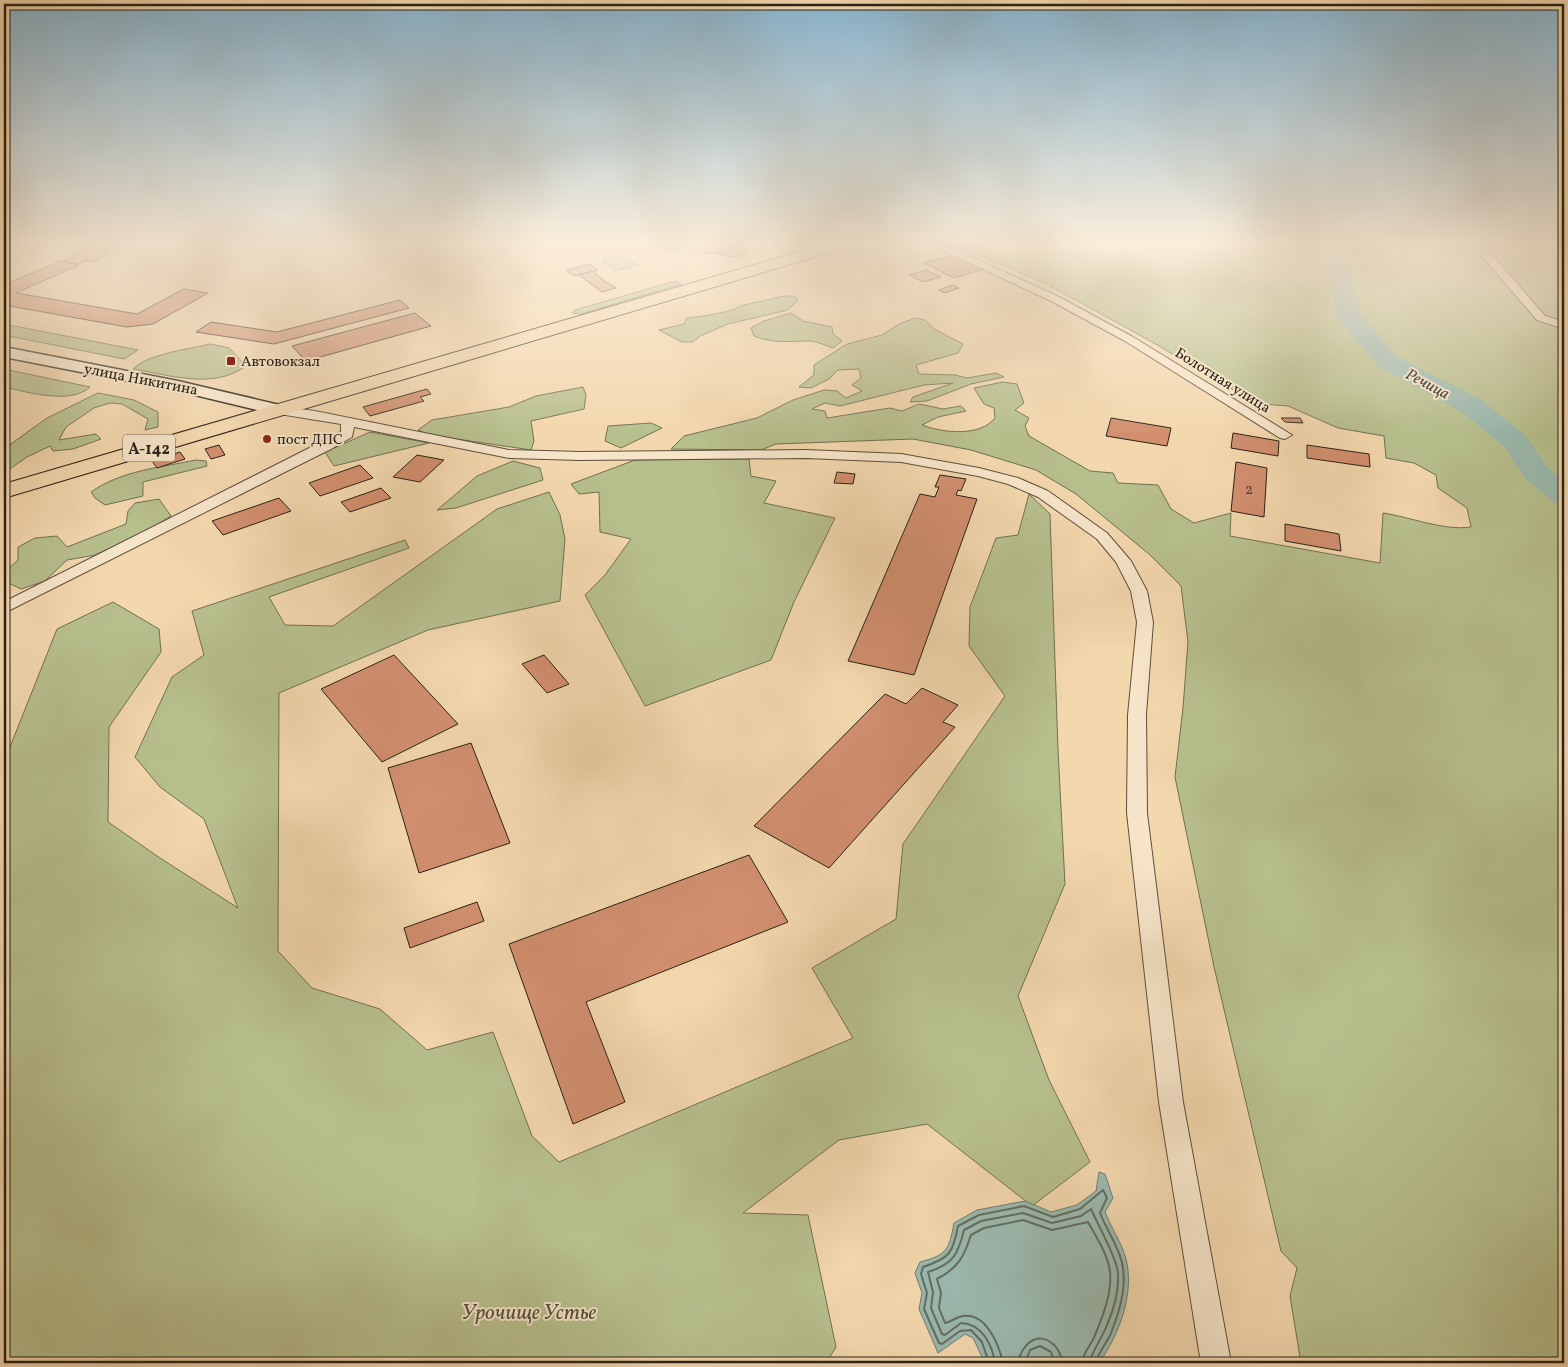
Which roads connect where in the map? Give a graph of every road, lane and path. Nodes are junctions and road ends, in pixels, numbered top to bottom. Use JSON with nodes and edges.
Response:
{"nodes":[{"id":1,"x":621,"y":307,"type":"edge"},
{"id":2,"x":1069,"y":307,"type":"edge"},
{"id":3,"x":1531,"y":307,"type":"edge"},
{"id":4,"x":1564,"y":326,"type":"edge"},
{"id":5,"x":4,"y":352,"type":"edge"},
{"id":6,"x":278,"y":410,"type":"junction"},
{"id":7,"x":348,"y":423,"type":"junction"},
{"id":8,"x":1285,"y":435,"type":"dead end"},
{"id":9,"x":4,"y":491,"type":"edge"},
{"id":10,"x":4,"y":608,"type":"edge"},
{"id":11,"x":1216,"y":1363,"type":"edge"}],
"edges":[{"from":1,"to":6,"type":"highway","number":"А-142"},
{"from":2,"to":8,"type":"street","name":"Болотная улица"},
{"from":3,"to":4,"type":"street"},
{"from":5,"to":6,"type":"main road","name":"улица Никитина"},
{"from":6,"to":7,"type":"street"},
{"from":6,"to":9,"type":"highway","number":"А-142"},
{"from":7,"to":10,"type":"street"},
{"from":7,"to":11,"type":"street"}]}
